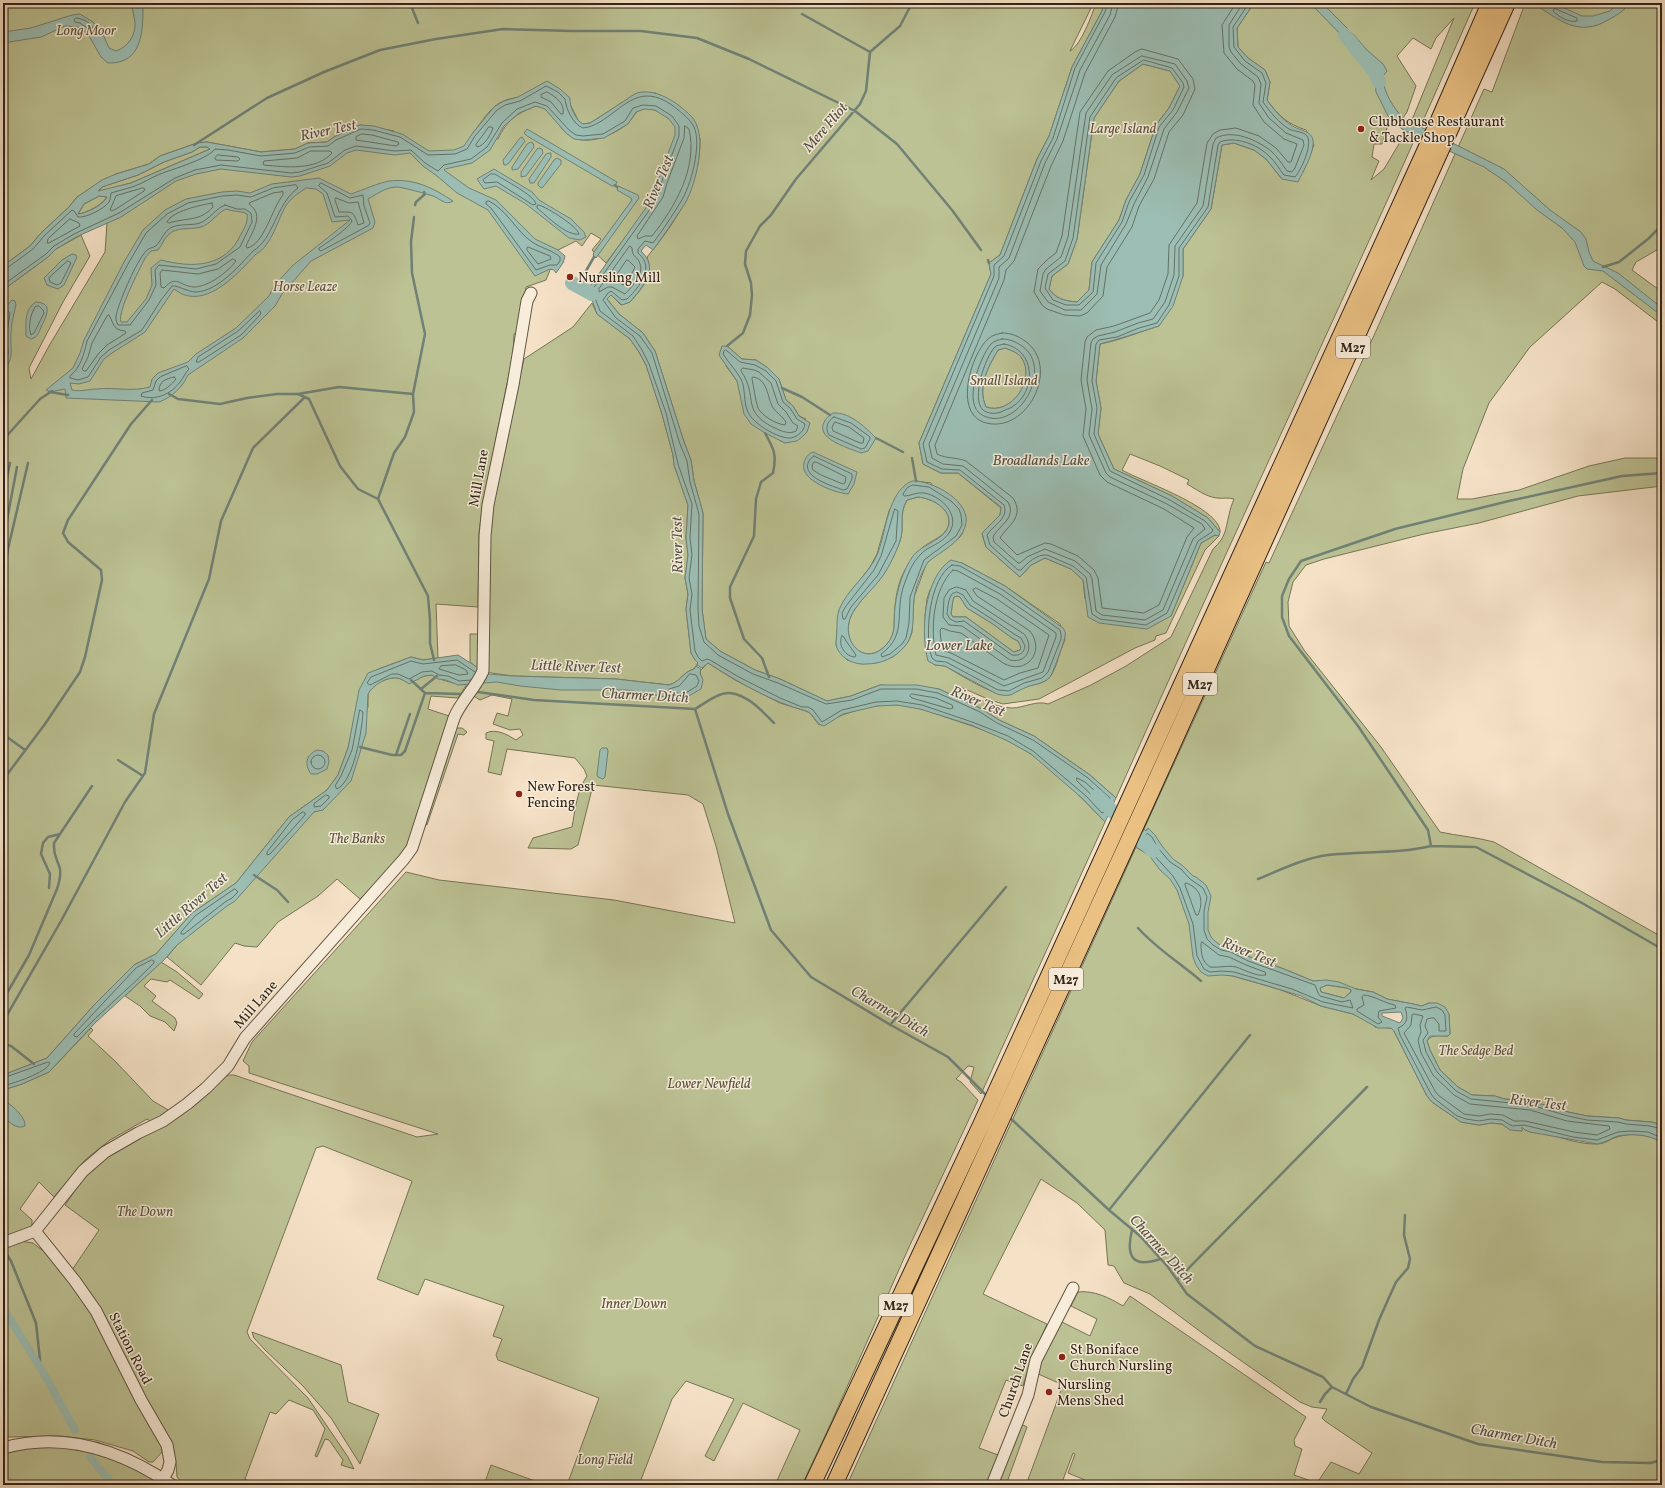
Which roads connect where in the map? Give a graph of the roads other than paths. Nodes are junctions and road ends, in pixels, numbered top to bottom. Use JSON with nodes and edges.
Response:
{"nodes":[{"id":1,"x":1490,"y":3,"type":"edge"},
{"id":2,"x":1507,"y":3,"type":"edge"},
{"id":3,"x":1443,"y":130,"type":"junction"},
{"id":4,"x":531,"y":293,"type":"dead end"},
{"id":5,"x":1247,"y":560,"type":"junction"},
{"id":6,"x":35,"y":1231,"type":"junction"},
{"id":7,"x":3,"y":1243,"type":"edge"},
{"id":8,"x":1073,"y":1288,"type":"dead end"},
{"id":9,"x":3,"y":1448,"type":"edge"},
{"id":10,"x":167,"y":1482,"type":"edge"},
{"id":11,"x":812,"y":1485,"type":"edge"},
{"id":12,"x":834,"y":1485,"type":"edge"},
{"id":13,"x":992,"y":1485,"type":"edge"}],
"edges":[{"from":1,"to":3,"type":"highway","number":"M27"},
{"from":2,"to":3,"type":"highway","number":"M27"},
{"from":3,"to":5,"type":"highway","number":"M27"},
{"from":4,"to":6,"type":"street","name":"Mill Lane"},
{"from":5,"to":11,"type":"highway","number":"M27"},
{"from":5,"to":12,"type":"highway","number":"M27"},
{"from":6,"to":7,"type":"street"},
{"from":6,"to":10,"type":"street","name":"Station Road"},
{"from":8,"to":13,"type":"street","name":"Church Lane"},
{"from":9,"to":10,"type":"street"}]}
